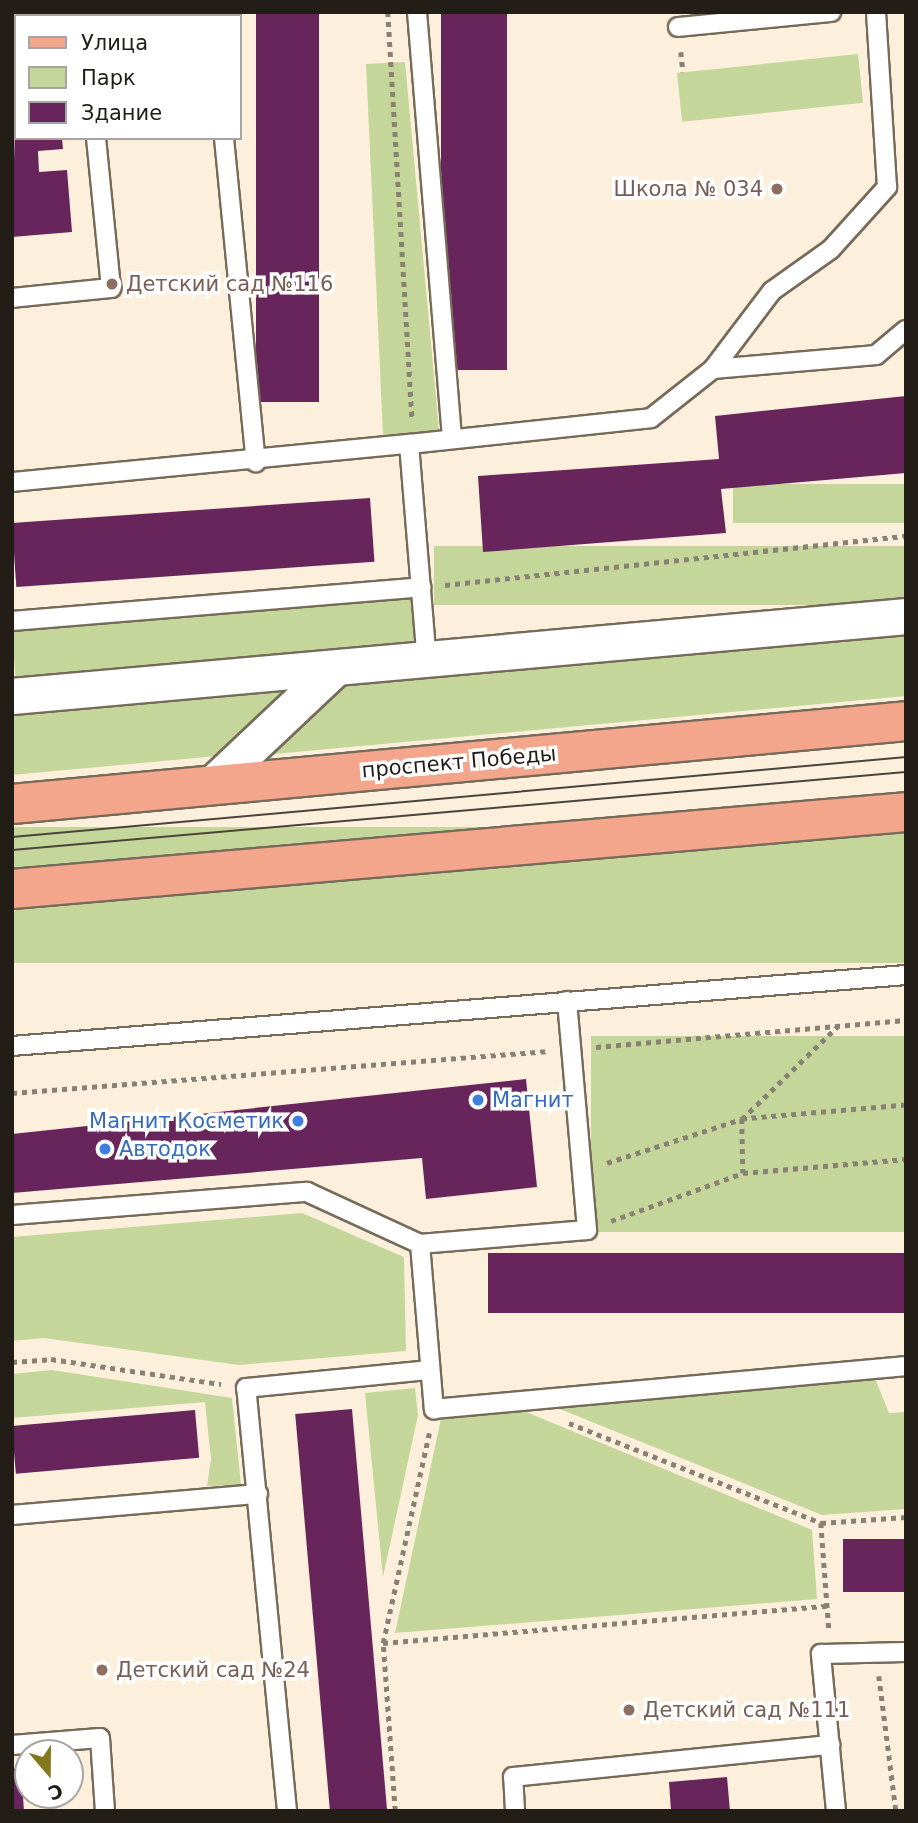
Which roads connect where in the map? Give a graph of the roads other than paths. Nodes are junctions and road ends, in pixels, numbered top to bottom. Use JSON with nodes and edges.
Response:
{"nodes":[{"id":1,"x":417,"y":12,"type":"edge"},
{"id":2,"x":831,"y":12,"type":"edge"},
{"id":3,"x":876,"y":12,"type":"edge"},
{"id":4,"x":678,"y":27,"type":"dead end"},
{"id":5,"x":96,"y":140,"type":"edge"},
{"id":6,"x":224,"y":140,"type":"edge"},
{"id":7,"x":12,"y":298,"type":"edge"},
{"id":8,"x":906,"y":330,"type":"edge"},
{"id":9,"x":713,"y":369,"type":"junction"},
{"id":10,"x":452,"y":439,"type":"junction"},
{"id":11,"x":411,"y":444,"type":"junction"},
{"id":12,"x":256,"y":462,"type":"junction"},
{"id":13,"x":12,"y":482,"type":"edge"},
{"id":14,"x":422,"y":587,"type":"junction"},
{"id":15,"x":906,"y":615,"type":"edge"},
{"id":16,"x":12,"y":621,"type":"edge"},
{"id":17,"x":427,"y":661,"type":"junction"},
{"id":18,"x":335,"y":668,"type":"junction"},
{"id":19,"x":12,"y":695,"type":"edge"},
{"id":20,"x":906,"y":721,"type":"edge"},
{"id":21,"x":211,"y":785,"type":"junction"},
{"id":22,"x":12,"y":804,"type":"edge"},
{"id":23,"x":906,"y":812,"type":"edge"},
{"id":24,"x":12,"y":890,"type":"edge"},
{"id":25,"x":906,"y":975,"type":"edge"},
{"id":26,"x":567,"y":1001,"type":"junction"},
{"id":27,"x":12,"y":1046,"type":"edge"},
{"id":28,"x":12,"y":1215,"type":"edge"},
{"id":29,"x":420,"y":1244,"type":"junction"},
{"id":30,"x":906,"y":1366,"type":"edge"},
{"id":31,"x":429,"y":1370,"type":"junction"},
{"id":32,"x":258,"y":1494,"type":"junction"},
{"id":33,"x":12,"y":1515,"type":"edge"},
{"id":34,"x":906,"y":1652,"type":"edge"},
{"id":35,"x":12,"y":1745,"type":"edge"},
{"id":36,"x":830,"y":1745,"type":"junction"},
{"id":37,"x":105,"y":1811,"type":"edge"},
{"id":38,"x":287,"y":1811,"type":"edge"},
{"id":39,"x":515,"y":1811,"type":"edge"},
{"id":40,"x":836,"y":1811,"type":"edge"}],
"edges":[{"from":1,"to":10,"type":"lane"},
{"from":2,"to":4,"type":"lane"},
{"from":3,"to":9,"type":"lane"},
{"from":5,"to":7,"type":"lane"},
{"from":6,"to":12,"type":"lane"},
{"from":8,"to":9,"type":"lane"},
{"from":9,"to":10,"type":"lane"},
{"from":10,"to":11,"type":"lane"},
{"from":11,"to":12,"type":"lane"},
{"from":11,"to":14,"type":"lane"},
{"from":12,"to":13,"type":"lane"},
{"from":14,"to":16,"type":"lane"},
{"from":14,"to":17,"type":"lane"},
{"from":15,"to":17,"type":"street"},
{"from":17,"to":18,"type":"street"},
{"from":18,"to":19,"type":"street"},
{"from":18,"to":21,"type":"street"},
{"from":20,"to":21,"type":"main road","name":"проспект Победы"},
{"from":21,"to":22,"type":"main road","name":"проспект Победы"},
{"from":23,"to":24,"type":"main road"},
{"from":25,"to":26,"type":"lane"},
{"from":26,"to":27,"type":"lane"},
{"from":26,"to":29,"type":"lane"},
{"from":28,"to":29,"type":"lane"},
{"from":29,"to":31,"type":"lane"},
{"from":30,"to":31,"type":"lane"},
{"from":31,"to":32,"type":"lane"},
{"from":32,"to":33,"type":"lane"},
{"from":32,"to":38,"type":"lane"},
{"from":34,"to":36,"type":"lane"},
{"from":35,"to":37,"type":"lane"},
{"from":36,"to":39,"type":"lane"},
{"from":36,"to":40,"type":"lane"}]}
